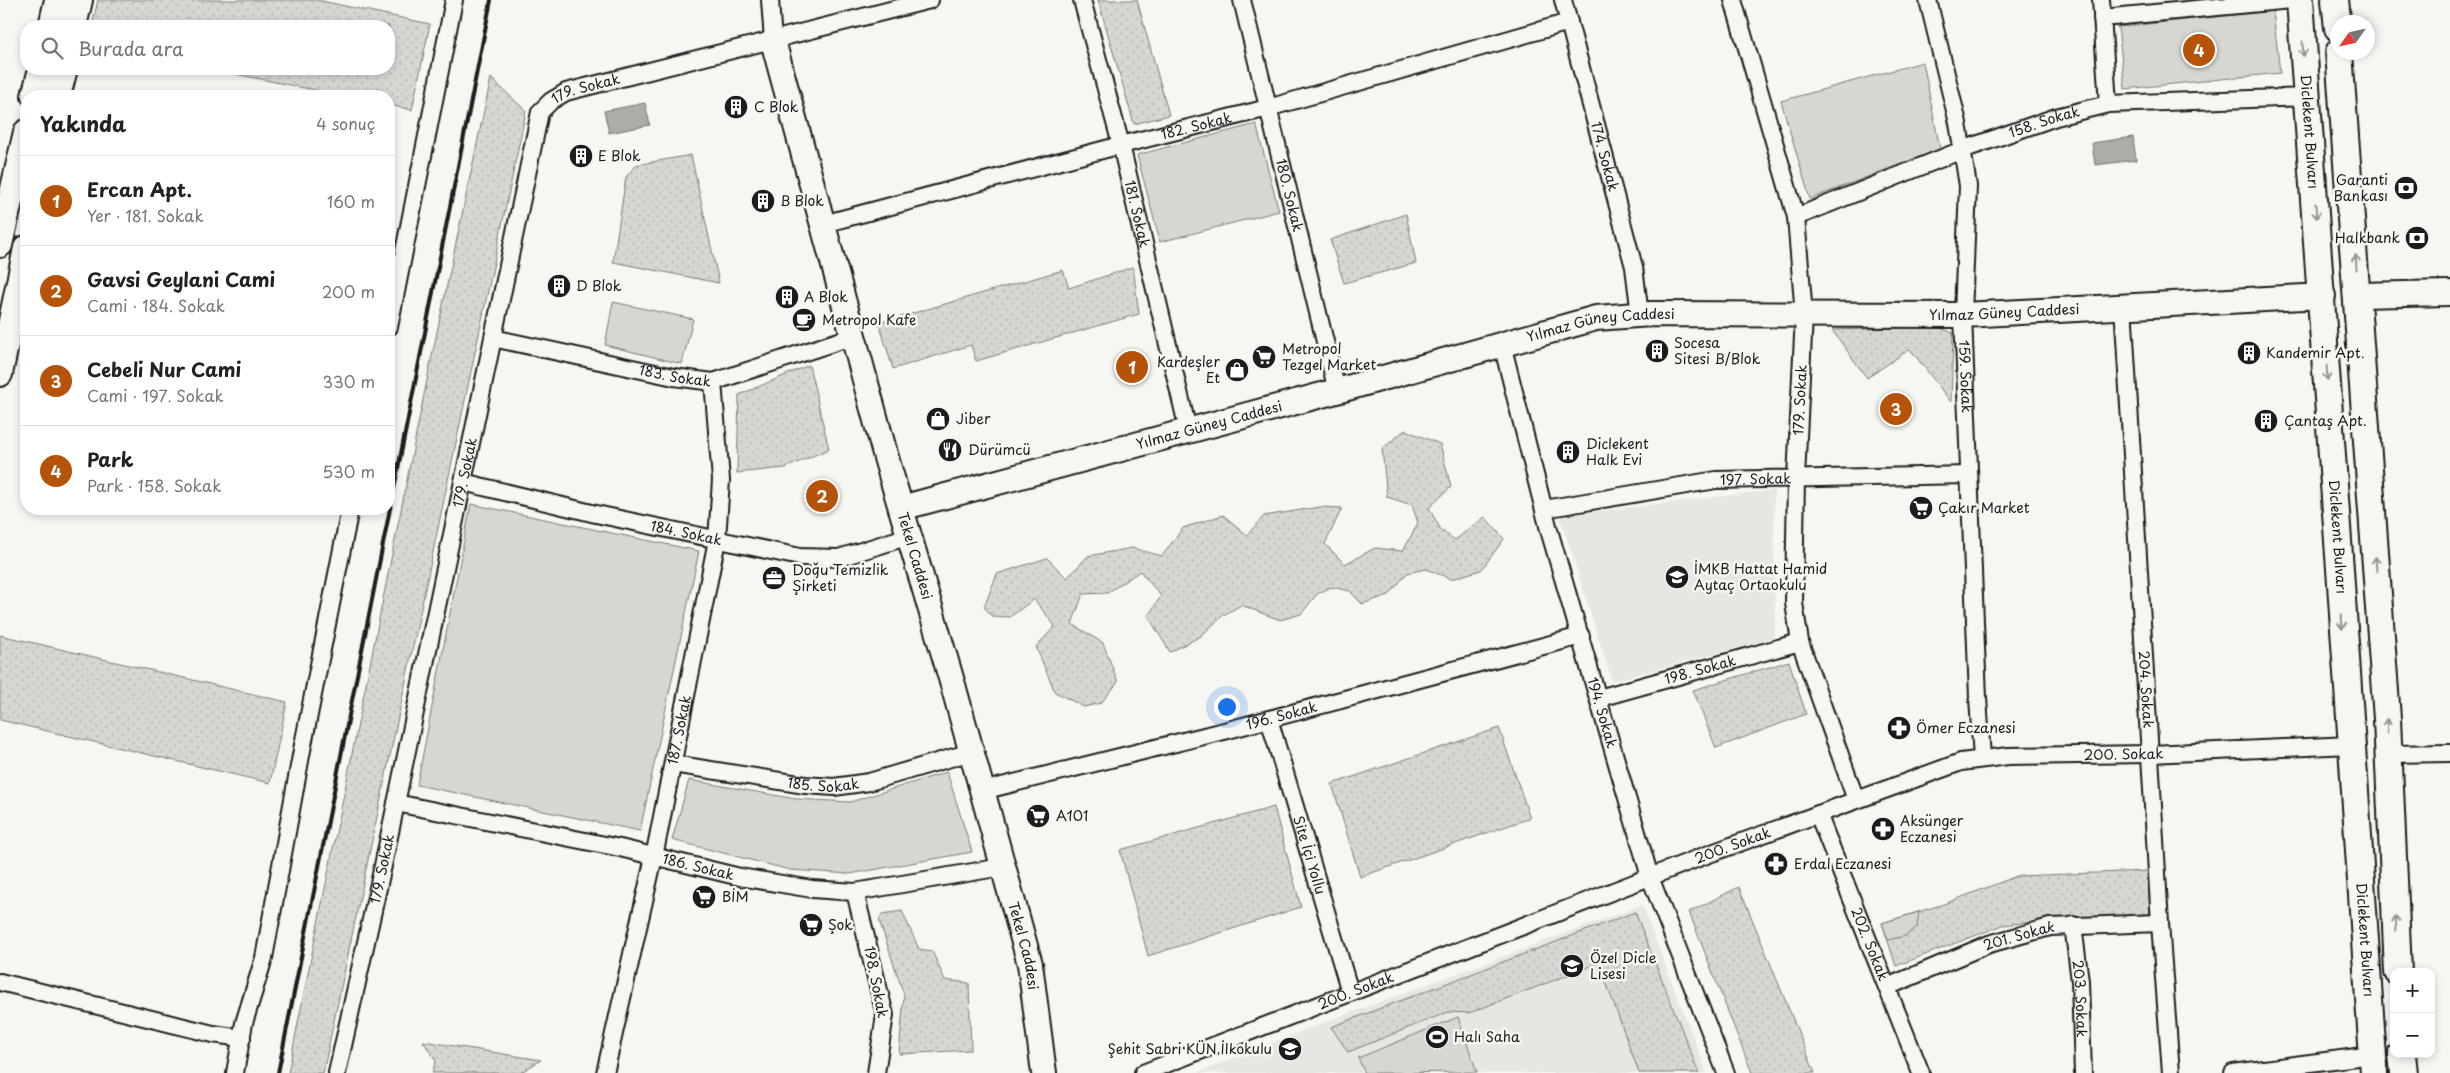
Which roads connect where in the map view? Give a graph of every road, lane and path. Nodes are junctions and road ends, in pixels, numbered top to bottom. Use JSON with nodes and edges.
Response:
{"nodes":[{"id":1,"x":56,"y":0,"type":"edge"},
{"id":2,"x":80,"y":0,"type":"edge"},
{"id":3,"x":454,"y":0,"type":"edge"},
{"id":4,"x":770,"y":0,"type":"edge"},
{"id":5,"x":930,"y":0,"type":"edge"},
{"id":6,"x":1082,"y":0,"type":"edge"},
{"id":7,"x":1242,"y":0,"type":"edge"},
{"id":8,"x":1563,"y":0,"type":"edge"},
{"id":9,"x":1733,"y":0,"type":"edge"},
{"id":10,"x":1928,"y":0,"type":"edge"},
{"id":11,"x":2101,"y":0,"type":"edge"},
{"id":12,"x":2291,"y":0,"type":"edge"},
{"id":13,"x":2300,"y":0,"type":"edge"},
{"id":14,"x":2335,"y":0,"type":"edge"},
{"id":15,"x":2337,"y":15,"type":"edge"},
{"id":16,"x":2102,"y":18,"type":"junction"},
{"id":17,"x":52,"y":20,"type":"edge"},
{"id":18,"x":75,"y":20,"type":"edge"},
{"id":19,"x":1569,"y":22,"type":"junction"},
{"id":20,"x":773,"y":41,"type":"junction"},
{"id":21,"x":2340,"y":60,"type":"edge"},
{"id":22,"x":39,"y":75,"type":"edge"},
{"id":23,"x":63,"y":75,"type":"edge"},
{"id":24,"x":36,"y":90,"type":"edge"},
{"id":25,"x":60,"y":90,"type":"edge"},
{"id":26,"x":2307,"y":97,"type":"junction"},
{"id":27,"x":2108,"y":104,"type":"junction"},
{"id":28,"x":1268,"y":108,"type":"junction"},
{"id":29,"x":1121,"y":145,"type":"junction"},
{"id":30,"x":1962,"y":150,"type":"junction"},
{"id":31,"x":20,"y":158,"type":"edge"},
{"id":32,"x":1796,"y":216,"type":"junction"},
{"id":33,"x":823,"y":224,"type":"junction"},
{"id":34,"x":0,"y":246,"type":"edge"},
{"id":35,"x":20,"y":251,"type":"edge"},
{"id":36,"x":20,"y":280,"type":"edge"},
{"id":37,"x":2450,"y":293,"type":"edge"},
{"id":38,"x":2322,"y":296,"type":"junction"},
{"id":39,"x":2358,"y":296,"type":"junction"},
{"id":40,"x":395,"y":297,"type":"edge"},
{"id":41,"x":2123,"y":305,"type":"junction"},
{"id":42,"x":1640,"y":315,"type":"junction"},
{"id":43,"x":1804,"y":315,"type":"junction"},
{"id":44,"x":1963,"y":315,"type":"junction"},
{"id":45,"x":854,"y":336,"type":"junction"},
{"id":46,"x":493,"y":338,"type":"junction"},
{"id":47,"x":1502,"y":344,"type":"junction"},
{"id":48,"x":0,"y":374,"type":"edge"},
{"id":49,"x":713,"y":382,"type":"junction"},
{"id":50,"x":1337,"y":391,"type":"junction"},
{"id":51,"x":1188,"y":430,"type":"junction"},
{"id":52,"x":1969,"y":474,"type":"junction"},
{"id":53,"x":1796,"y":478,"type":"junction"},
{"id":54,"x":463,"y":482,"type":"junction"},
{"id":55,"x":901,"y":508,"type":"junction"},
{"id":56,"x":1544,"y":509,"type":"junction"},
{"id":57,"x":349,"y":515,"type":"edge"},
{"id":58,"x":909,"y":536,"type":"junction"},
{"id":59,"x":718,"y":540,"type":"junction"},
{"id":60,"x":1581,"y":636,"type":"junction"},
{"id":61,"x":1800,"y":642,"type":"junction"},
{"id":62,"x":1599,"y":698,"type":"junction"},
{"id":63,"x":1269,"y":719,"type":"junction"},
{"id":64,"x":2350,"y":745,"type":"junction"},
{"id":65,"x":971,"y":752,"type":"junction"},
{"id":66,"x":2450,"y":753,"type":"edge"},
{"id":67,"x":2150,"y":754,"type":"junction"},
{"id":68,"x":2389,"y":754,"type":"junction"},
{"id":69,"x":1982,"y":758,"type":"junction"},
{"id":70,"x":673,"y":764,"type":"junction"},
{"id":71,"x":982,"y":791,"type":"junction"},
{"id":72,"x":1856,"y":800,"type":"junction"},
{"id":73,"x":396,"y":802,"type":"junction"},
{"id":74,"x":1818,"y":814,"type":"junction"},
{"id":75,"x":654,"y":856,"type":"junction"},
{"id":76,"x":1002,"y":867,"type":"junction"},
{"id":77,"x":1650,"y":877,"type":"junction"},
{"id":78,"x":855,"y":892,"type":"junction"},
{"id":79,"x":2160,"y":923,"type":"junction"},
{"id":80,"x":2073,"y":925,"type":"junction"},
{"id":81,"x":2398,"y":968,"type":"edge"},
{"id":82,"x":0,"y":982,"type":"edge"},
{"id":83,"x":1887,"y":987,"type":"junction"},
{"id":84,"x":1350,"y":992,"type":"junction"},
{"id":85,"x":242,"y":1038,"type":"junction"},
{"id":86,"x":2402,"y":1058,"type":"edge"},
{"id":87,"x":2373,"y":1064,"type":"edge"},
{"id":88,"x":235,"y":1073,"type":"edge"},
{"id":89,"x":337,"y":1073,"type":"edge"},
{"id":90,"x":605,"y":1073,"type":"edge"},
{"id":91,"x":876,"y":1073,"type":"edge"},
{"id":92,"x":1044,"y":1073,"type":"edge"},
{"id":93,"x":1143,"y":1073,"type":"edge"},
{"id":94,"x":1726,"y":1073,"type":"edge"},
{"id":95,"x":1921,"y":1073,"type":"edge"},
{"id":96,"x":2083,"y":1073,"type":"edge"},
{"id":97,"x":2171,"y":1073,"type":"edge"},
{"id":98,"x":2233,"y":1073,"type":"edge"},
{"id":99,"x":2404,"y":1073,"type":"edge"}],
"edges":[{"from":1,"to":17,"type":"street"},
{"from":2,"to":18,"type":"street"},
{"from":3,"to":40,"type":"street"},
{"from":4,"to":20,"type":"street"},
{"from":5,"to":20,"type":"street","name":"179. Sokak"},
{"from":6,"to":29,"type":"street","name":"181. Sokak"},
{"from":7,"to":28,"type":"street","name":"180. Sokak"},
{"from":8,"to":19,"type":"street","name":"174. Sokak"},
{"from":9,"to":32,"type":"street","name":"179. Sokak"},
{"from":10,"to":30,"type":"street","name":"159. Sokak"},
{"from":11,"to":16,"type":"street"},
{"from":12,"to":16,"type":"street"},
{"from":13,"to":26,"type":"main road","name":"Diclekent Bulvarı","one_way":true},
{"from":14,"to":15,"type":"main road"},
{"from":16,"to":27,"type":"street"},
{"from":19,"to":28,"type":"street","name":"182. Sokak"},
{"from":19,"to":42,"type":"street","name":"174. Sokak"},
{"from":20,"to":33,"type":"street","name":"Tekel Caddesi"},
{"from":20,"to":46,"type":"street","name":"179. Sokak"},
{"from":39,"to":21,"type":"main road","one_way":true},
{"from":22,"to":24,"type":"street"},
{"from":23,"to":25,"type":"street"},
{"from":26,"to":27,"type":"street","name":"158. Sokak"},
{"from":26,"to":38,"type":"main road","name":"Diclekent Bulvarı","one_way":true},
{"from":27,"to":30,"type":"street","name":"158. Sokak"},
{"from":28,"to":29,"type":"street","name":"182. Sokak"},
{"from":28,"to":50,"type":"street","name":"180. Sokak"},
{"from":29,"to":33,"type":"street","name":"182. Sokak"},
{"from":29,"to":51,"type":"street","name":"181. Sokak"},
{"from":30,"to":32,"type":"street","name":"158. Sokak"},
{"from":30,"to":44,"type":"street","name":"159. Sokak"},
{"from":31,"to":34,"type":"street"},
{"from":32,"to":43,"type":"street","name":"179. Sokak"},
{"from":33,"to":45,"type":"street","name":"Tekel Caddesi"},
{"from":34,"to":35,"type":"street"},
{"from":36,"to":48,"type":"street"},
{"from":37,"to":39,"type":"street"},
{"from":38,"to":41,"type":"street","name":"Yılmaz Güney Caddesi"},
{"from":38,"to":64,"type":"main road","name":"Diclekent Bulvarı","one_way":true},
{"from":68,"to":39,"type":"main road","one_way":true},
{"from":41,"to":44,"type":"street","name":"Yılmaz Güney Caddesi"},
{"from":41,"to":67,"type":"street","name":"204. Sokak"},
{"from":42,"to":43,"type":"street","name":"Yılmaz Güney Caddesi"},
{"from":42,"to":47,"type":"street","name":"Yılmaz Güney Caddesi"},
{"from":43,"to":44,"type":"street","name":"Yılmaz Güney Caddesi"},
{"from":43,"to":53,"type":"street","name":"179. Sokak"},
{"from":44,"to":52,"type":"street","name":"159. Sokak"},
{"from":45,"to":49,"type":"street","name":"183. Sokak"},
{"from":45,"to":55,"type":"street","name":"Tekel Caddesi"},
{"from":46,"to":49,"type":"street","name":"183. Sokak"},
{"from":46,"to":54,"type":"street","name":"179. Sokak"},
{"from":47,"to":50,"type":"street","name":"Yılmaz Güney Caddesi"},
{"from":47,"to":56,"type":"street","name":"194. Sokak"},
{"from":49,"to":59,"type":"street","name":"187. Sokak"},
{"from":50,"to":51,"type":"street","name":"Yılmaz Güney Caddesi"},
{"from":51,"to":55,"type":"street","name":"Yılmaz Güney Caddesi"},
{"from":52,"to":53,"type":"street","name":"197. Sokak"},
{"from":52,"to":69,"type":"street","name":"159. Sokak"},
{"from":53,"to":56,"type":"street","name":"197. Sokak"},
{"from":53,"to":61,"type":"street","name":"179. Sokak"},
{"from":54,"to":59,"type":"street","name":"184. Sokak"},
{"from":54,"to":73,"type":"street","name":"179. Sokak"},
{"from":55,"to":58,"type":"street","name":"Tekel Caddesi"},
{"from":56,"to":60,"type":"street","name":"194. Sokak"},
{"from":57,"to":85,"type":"street"},
{"from":58,"to":59,"type":"street","name":"184. Sokak"},
{"from":58,"to":65,"type":"street","name":"Tekel Caddesi"},
{"from":59,"to":70,"type":"street","name":"187. Sokak"},
{"from":60,"to":62,"type":"street","name":"194. Sokak"},
{"from":60,"to":63,"type":"street","name":"196. Sokak"},
{"from":61,"to":62,"type":"street","name":"198. Sokak"},
{"from":61,"to":72,"type":"street","name":"179. Sokak"},
{"from":62,"to":77,"type":"street","name":"194. Sokak"},
{"from":63,"to":71,"type":"street","name":"196. Sokak"},
{"from":63,"to":84,"type":"street","name":"Site İçi Yollu"},
{"from":64,"to":67,"type":"street","name":"200. Sokak"},
{"from":64,"to":87,"type":"main road","name":"Diclekent Bulvarı"},
{"from":65,"to":70,"type":"street","name":"185. Sokak"},
{"from":65,"to":71,"type":"street","name":"Tekel Caddesi"},
{"from":66,"to":68,"type":"street"},
{"from":67,"to":69,"type":"street","name":"200. Sokak"},
{"from":67,"to":79,"type":"street","name":"204. Sokak"},
{"from":81,"to":68,"type":"main road","one_way":true},
{"from":69,"to":72,"type":"street","name":"200. Sokak"},
{"from":70,"to":75,"type":"street","name":"187. Sokak"},
{"from":71,"to":76,"type":"street","name":"Tekel Caddesi"},
{"from":72,"to":74,"type":"street","name":"200. Sokak"},
{"from":73,"to":75,"type":"street","name":"186. Sokak"},
{"from":73,"to":89,"type":"street","name":"179. Sokak"},
{"from":74,"to":77,"type":"street","name":"200. Sokak"},
{"from":74,"to":83,"type":"street","name":"202. Sokak"},
{"from":75,"to":78,"type":"street","name":"186. Sokak"},
{"from":75,"to":90,"type":"street","name":"187. Sokak"},
{"from":76,"to":78,"type":"street","name":"186. Sokak"},
{"from":76,"to":92,"type":"street","name":"Tekel Caddesi"},
{"from":77,"to":84,"type":"street","name":"200. Sokak"},
{"from":77,"to":94,"type":"street","name":"194. Sokak"},
{"from":78,"to":91,"type":"street","name":"198. Sokak"},
{"from":79,"to":80,"type":"street","name":"201. Sokak"},
{"from":79,"to":97,"type":"street","name":"204. Sokak"},
{"from":80,"to":83,"type":"street","name":"201. Sokak"},
{"from":80,"to":96,"type":"street","name":"203. Sokak"},
{"from":82,"to":85,"type":"street"},
{"from":83,"to":95,"type":"street","name":"202. Sokak"},
{"from":84,"to":93,"type":"street","name":"200. Sokak"},
{"from":85,"to":88,"type":"street"},
{"from":86,"to":99,"type":"main road"},
{"from":87,"to":98,"type":"street"}]}
